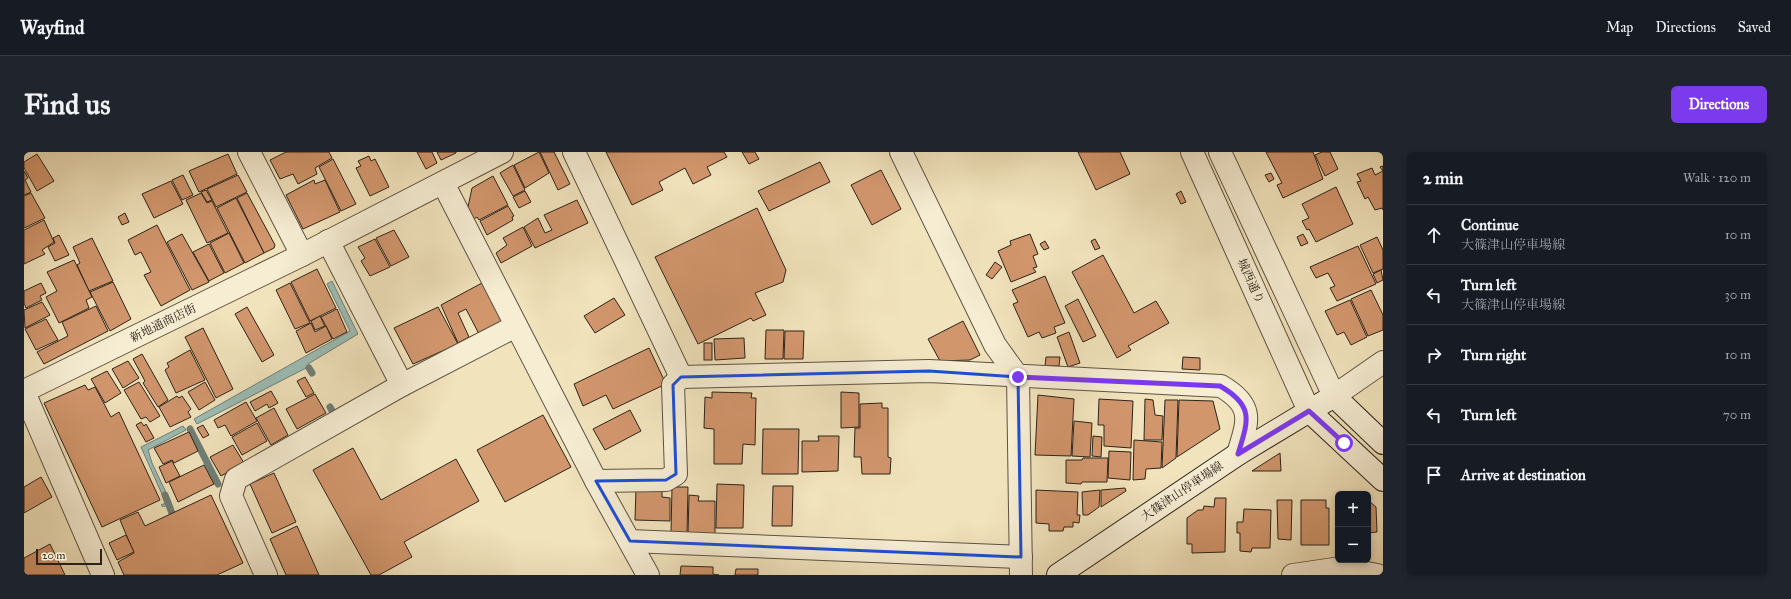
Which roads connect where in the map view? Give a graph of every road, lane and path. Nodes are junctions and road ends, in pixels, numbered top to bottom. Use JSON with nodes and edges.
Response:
{"nodes":[{"id":1,"x":249,"y":152,"type":"edge"},
{"id":2,"x":502,"y":152,"type":"edge"},
{"id":3,"x":574,"y":152,"type":"edge"},
{"id":4,"x":901,"y":152,"type":"edge"},
{"id":5,"x":1192,"y":152,"type":"edge"},
{"id":6,"x":1220,"y":152,"type":"edge"},
{"id":7,"x":443,"y":183,"type":"junction"},
{"id":8,"x":328,"y":241,"type":"junction"},
{"id":9,"x":302,"y":254,"type":"junction"},
{"id":10,"x":516,"y":326,"type":"junction"},
{"id":11,"x":1383,"y":362,"type":"edge"},
{"id":12,"x":681,"y":377,"type":"junction"},
{"id":13,"x":1018,"y":377,"type":"junction"},
{"id":14,"x":402,"y":385,"type":"junction"},
{"id":15,"x":24,"y":392,"type":"edge"},
{"id":16,"x":1334,"y":396,"type":"junction"},
{"id":17,"x":1309,"y":411,"type":"junction"},
{"id":18,"x":1383,"y":443,"type":"edge"},
{"id":19,"x":1238,"y":454,"type":"junction"},
{"id":20,"x":1383,"y":480,"type":"edge"},
{"id":21,"x":596,"y":481,"type":"junction"},
{"id":22,"x":630,"y":541,"type":"junction"},
{"id":23,"x":1021,"y":566,"type":"edge"},
{"id":24,"x":103,"y":575,"type":"edge"},
{"id":25,"x":266,"y":575,"type":"edge"},
{"id":26,"x":648,"y":575,"type":"edge"},
{"id":27,"x":1058,"y":575,"type":"edge"},
{"id":28,"x":1293,"y":575,"type":"edge"},
{"id":29,"x":1376,"y":575,"type":"edge"}],
"edges":[{"from":1,"to":9,"type":"street"},
{"from":2,"to":7,"type":"street"},
{"from":3,"to":12,"type":"street"},
{"from":4,"to":13,"type":"street"},
{"from":5,"to":17,"type":"street","name":"城西通り"},
{"from":6,"to":16,"type":"street"},
{"from":7,"to":8,"type":"street"},
{"from":7,"to":10,"type":"street"},
{"from":8,"to":9,"type":"street","name":"新地通商店街"},
{"from":8,"to":14,"type":"street"},
{"from":9,"to":15,"type":"street","name":"新地通商店街"},
{"from":10,"to":14,"type":"street"},
{"from":10,"to":21,"type":"street"},
{"from":11,"to":16,"type":"street","name":"大篠津山停車場線"},
{"from":12,"to":13,"type":"street"},
{"from":12,"to":21,"type":"street"},
{"from":13,"to":19,"type":"street"},
{"from":13,"to":23,"type":"street"},
{"from":14,"to":25,"type":"street"},
{"from":15,"to":24,"type":"street"},
{"from":16,"to":17,"type":"street","name":"大篠津山停車場線"},
{"from":16,"to":18,"type":"street"},
{"from":17,"to":19,"type":"street","name":"大篠津山停車場線"},
{"from":17,"to":20,"type":"street"},
{"from":19,"to":27,"type":"street","name":"大篠津山停車場線"},
{"from":21,"to":22,"type":"street"},
{"from":22,"to":23,"type":"street"},
{"from":22,"to":26,"type":"street"},
{"from":28,"to":29,"type":"street"}]}
